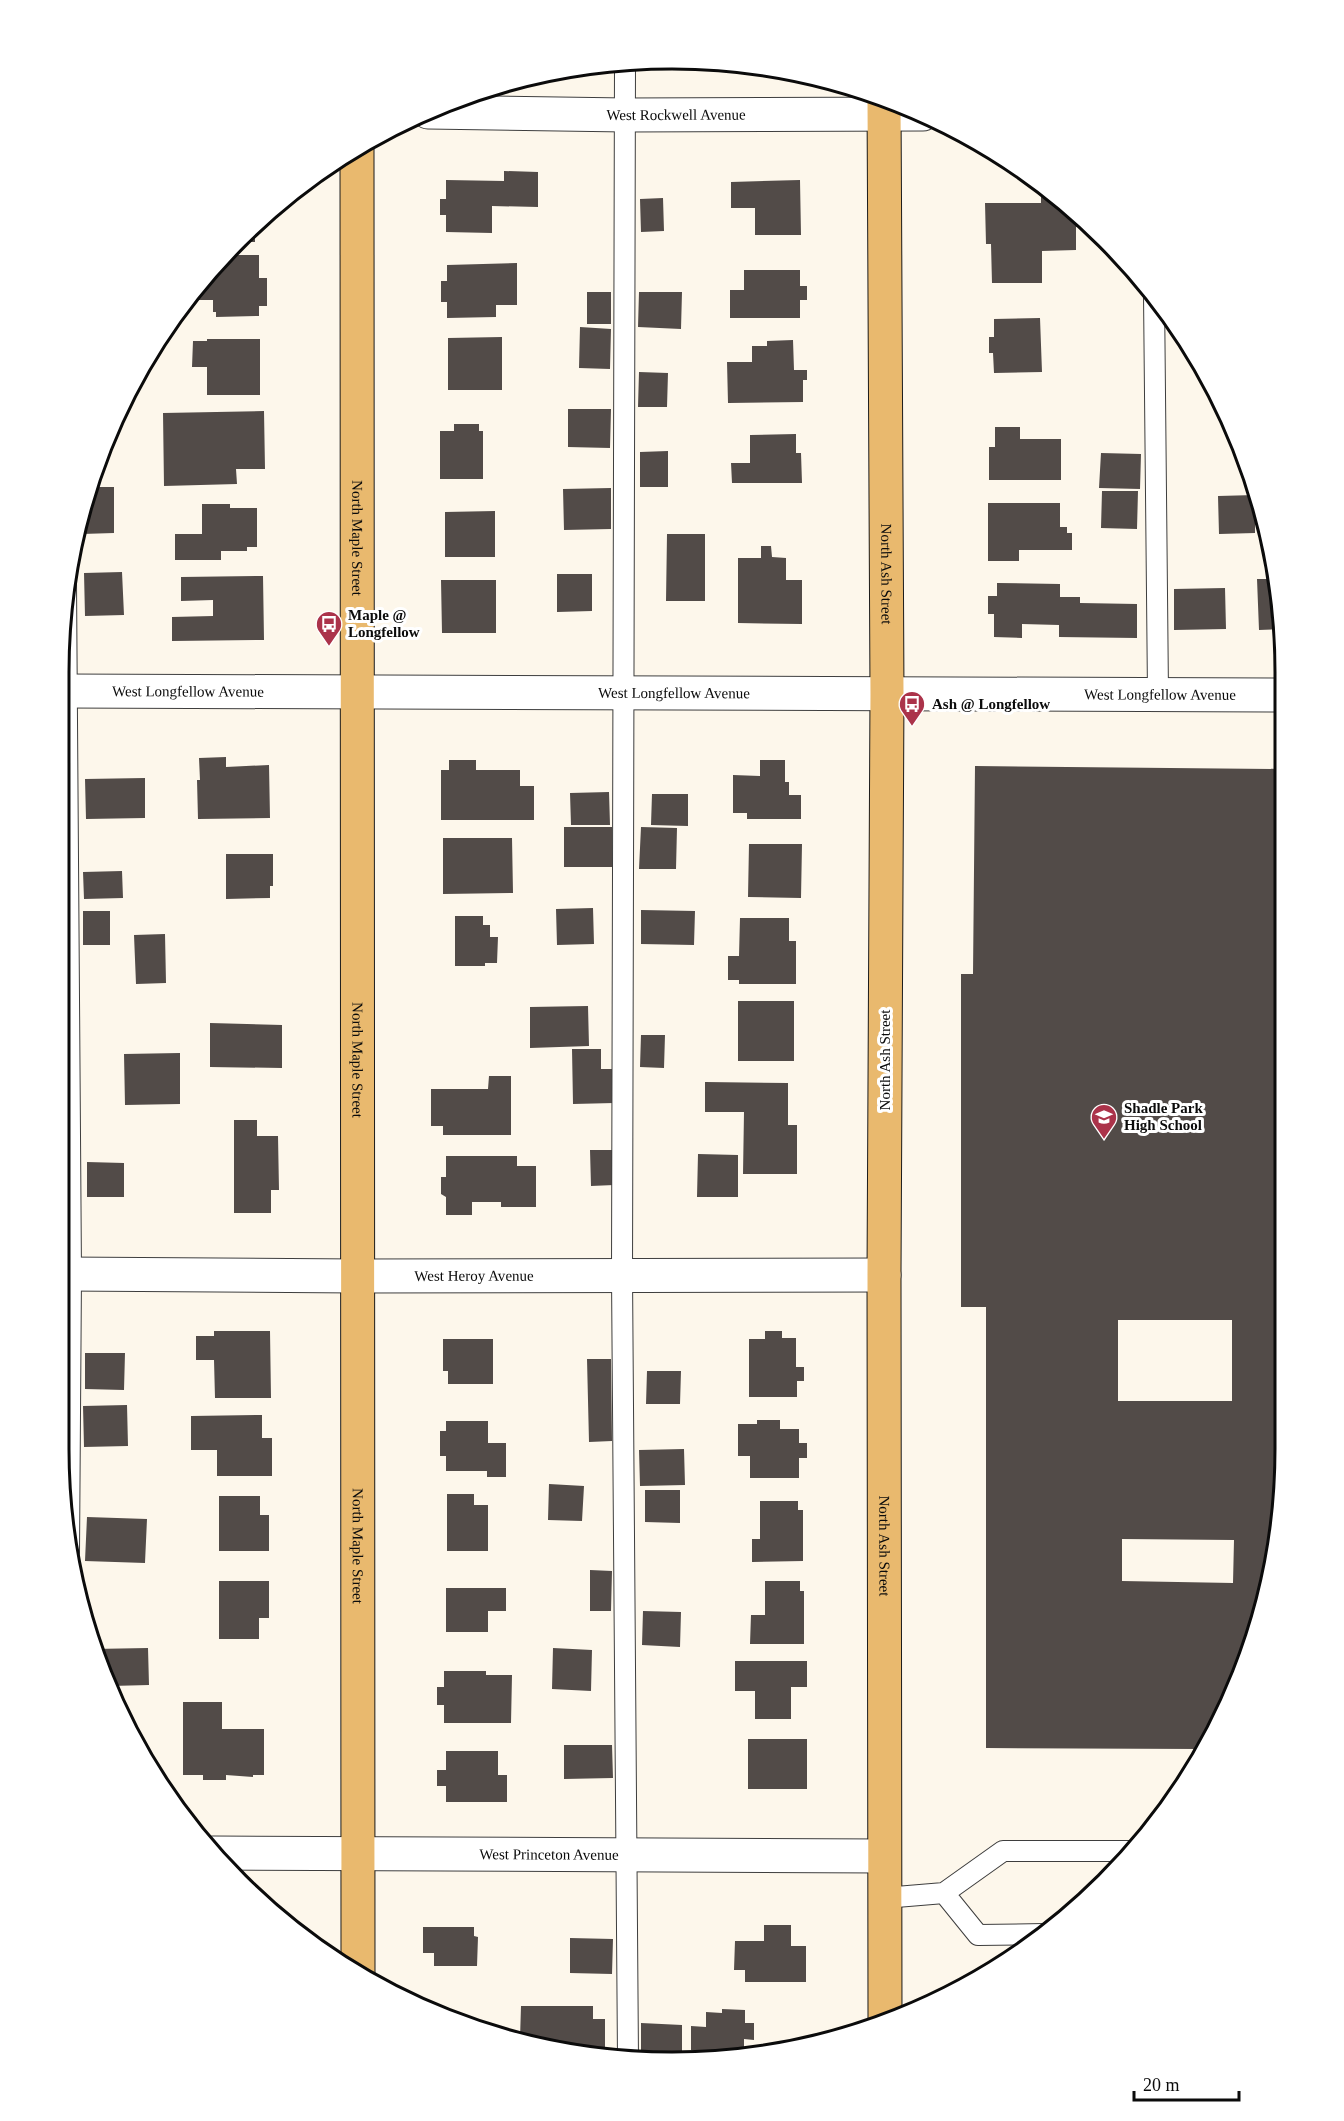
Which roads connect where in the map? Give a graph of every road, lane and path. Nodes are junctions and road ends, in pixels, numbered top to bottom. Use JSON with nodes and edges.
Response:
{"nodes":[{"id":1,"x":625,"y":71,"type":"edge"},
{"id":2,"x":882,"y":107,"type":"edge"},
{"id":3,"x":884,"y":107,"type":"edge"},
{"id":4,"x":448,"y":112,"type":"edge"},
{"id":5,"x":626,"y":115,"type":"junction"},
{"id":6,"x":357,"y":159,"type":"edge"},
{"id":7,"x":1154,"y":311,"type":"edge"},
{"id":8,"x":69,"y":691,"type":"edge"},
{"id":9,"x":358,"y":693,"type":"junction"},
{"id":10,"x":622,"y":694,"type":"junction"},
{"id":11,"x":887,"y":694,"type":"junction"},
{"id":12,"x":1158,"y":694,"type":"junction"},
{"id":13,"x":1275,"y":695,"type":"edge"},
{"id":14,"x":69,"y":1274,"type":"edge"},
{"id":15,"x":622,"y":1275,"type":"junction"},
{"id":16,"x":884,"y":1275,"type":"junction"},
{"id":17,"x":358,"y":1276,"type":"junction"},
{"id":18,"x":1121,"y":1851,"type":"edge"},
{"id":19,"x":225,"y":1853,"type":"edge"},
{"id":20,"x":358,"y":1853,"type":"junction"},
{"id":21,"x":626,"y":1854,"type":"junction"},
{"id":22,"x":884,"y":1856,"type":"junction"},
{"id":23,"x":944,"y":1893,"type":"junction"},
{"id":24,"x":884,"y":1898,"type":"junction"},
{"id":25,"x":1029,"y":1934,"type":"edge"},
{"id":26,"x":358,"y":1963,"type":"edge"},
{"id":27,"x":885,"y":2013,"type":"edge"},
{"id":28,"x":628,"y":2050,"type":"edge"}],
"edges":[{"from":1,"to":5,"type":"lane"},
{"from":2,"to":5,"type":"street","name":"West Rockwell Avenue"},
{"from":3,"to":11,"type":"main road","name":"North Ash Street"},
{"from":4,"to":5,"type":"street","name":"West Rockwell Avenue"},
{"from":5,"to":10,"type":"lane"},
{"from":6,"to":9,"type":"main road","name":"North Maple Street"},
{"from":7,"to":12,"type":"lane"},
{"from":8,"to":9,"type":"street","name":"West Longfellow Avenue"},
{"from":9,"to":10,"type":"street","name":"West Longfellow Avenue"},
{"from":9,"to":17,"type":"main road","name":"North Maple Street"},
{"from":10,"to":11,"type":"street","name":"West Longfellow Avenue"},
{"from":10,"to":15,"type":"lane"},
{"from":11,"to":12,"type":"street","name":"West Longfellow Avenue"},
{"from":11,"to":16,"type":"main road","name":"North Ash Street"},
{"from":12,"to":13,"type":"street","name":"West Longfellow Avenue"},
{"from":14,"to":17,"type":"street","name":"West Heroy Avenue"},
{"from":15,"to":16,"type":"street","name":"West Heroy Avenue"},
{"from":15,"to":17,"type":"street","name":"West Heroy Avenue"},
{"from":15,"to":21,"type":"lane"},
{"from":16,"to":22,"type":"main road","name":"North Ash Street"},
{"from":17,"to":20,"type":"main road","name":"North Maple Street"},
{"from":18,"to":23,"type":"lane"},
{"from":19,"to":20,"type":"street","name":"West Princeton Avenue"},
{"from":20,"to":21,"type":"street","name":"West Princeton Avenue"},
{"from":20,"to":26,"type":"main road","name":"North Maple Street"},
{"from":21,"to":22,"type":"street","name":"West Princeton Avenue"},
{"from":21,"to":28,"type":"lane"},
{"from":22,"to":24,"type":"main road","name":"North Ash Street"},
{"from":23,"to":24,"type":"lane"},
{"from":23,"to":25,"type":"lane"},
{"from":24,"to":27,"type":"main road","name":"North Ash Street"}]}
